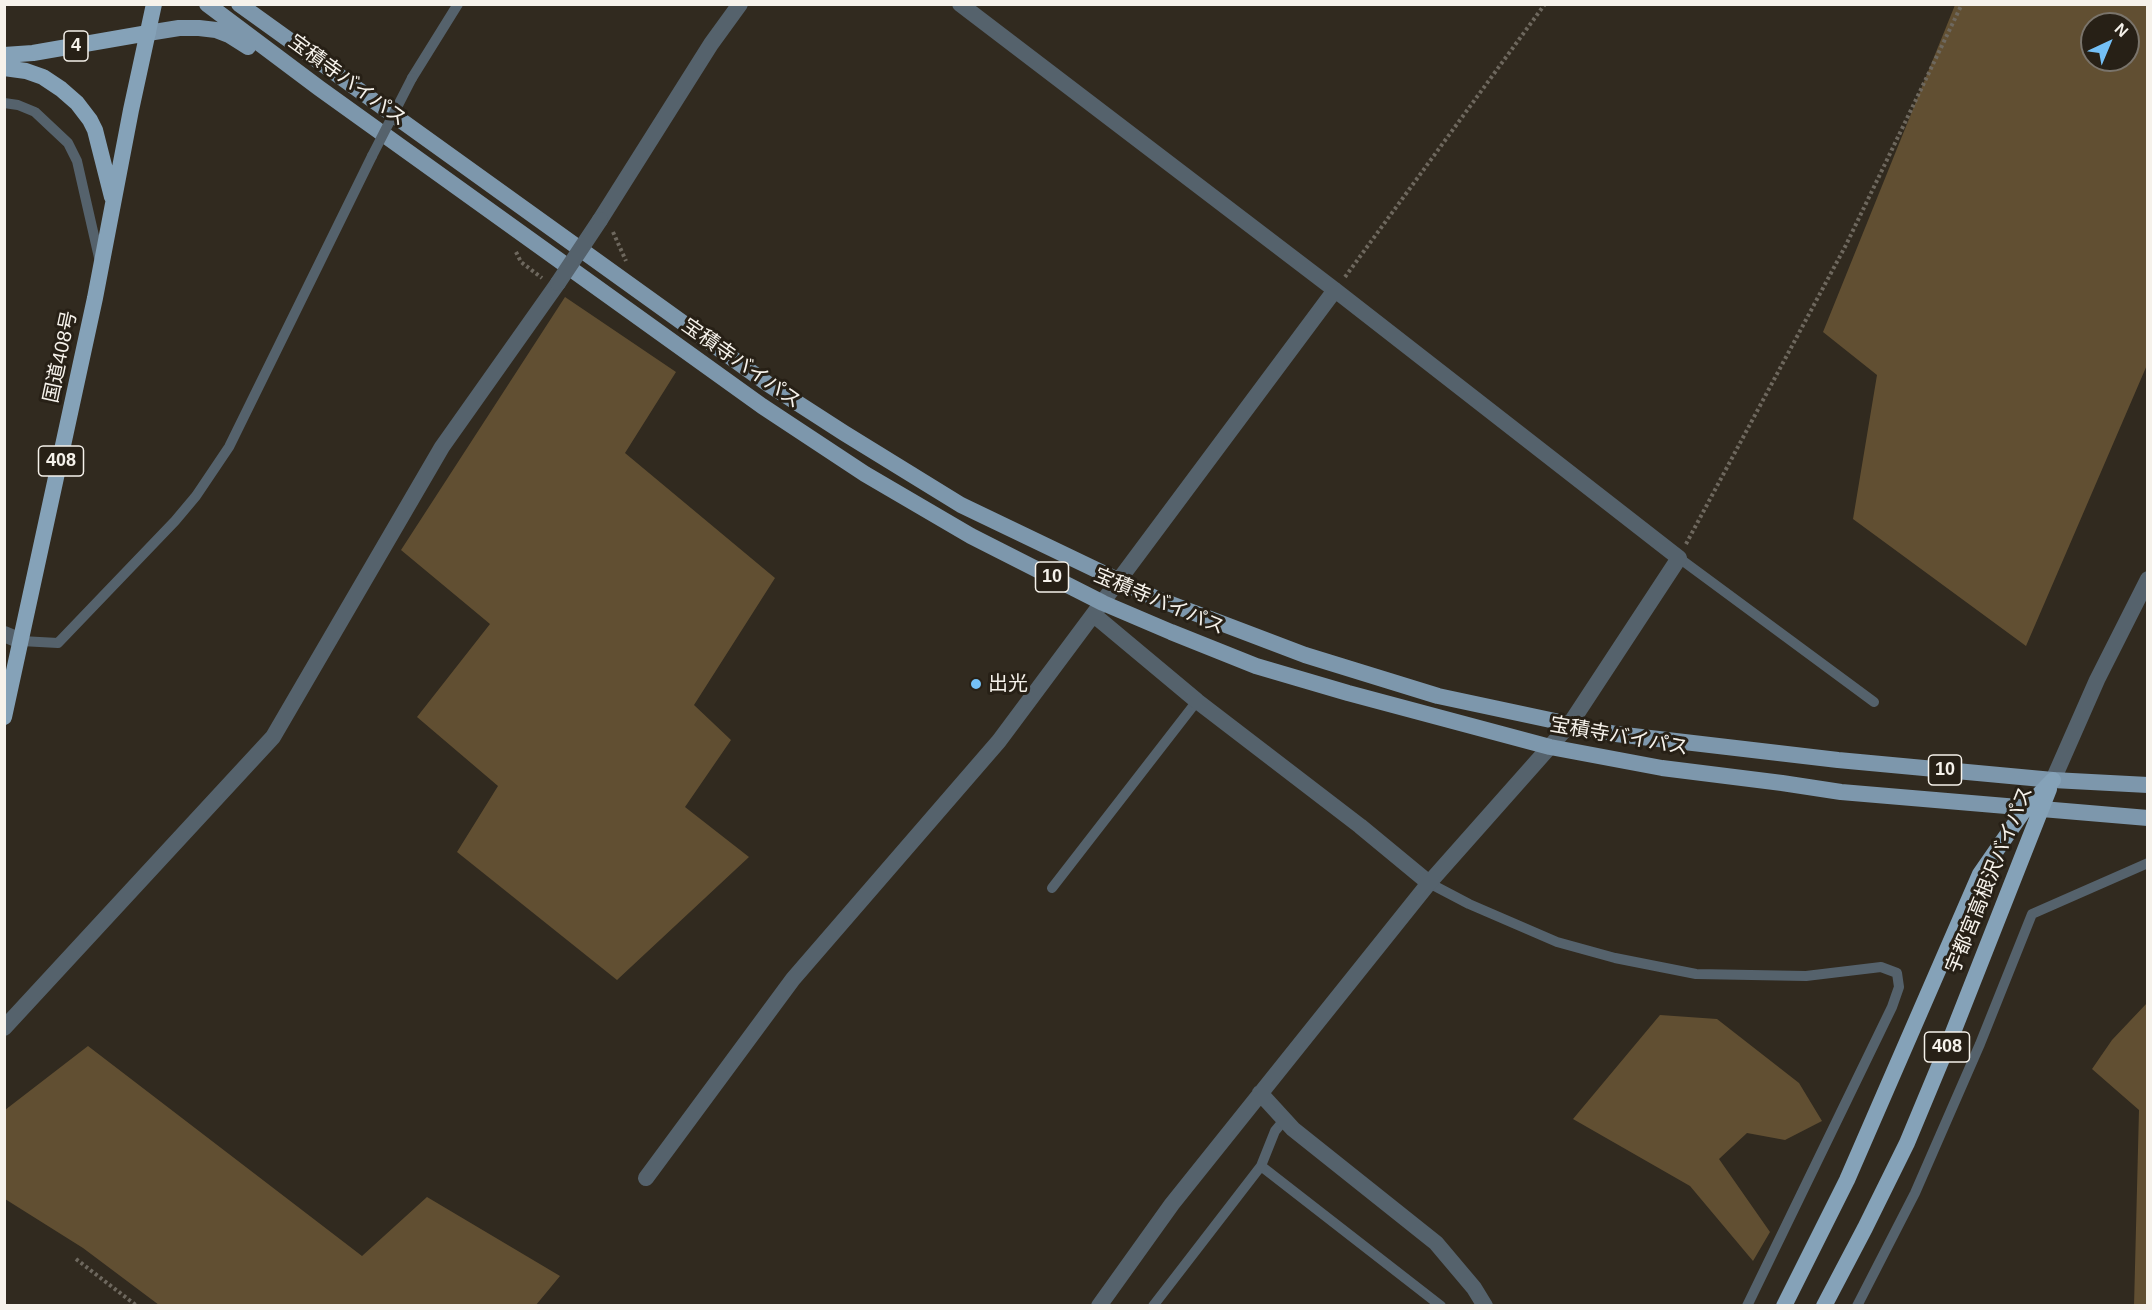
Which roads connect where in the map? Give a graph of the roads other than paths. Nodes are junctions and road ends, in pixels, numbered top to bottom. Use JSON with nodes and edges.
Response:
{"nodes":[{"id":1,"x":153,"y":4,"type":"edge"},
{"id":2,"x":207,"y":4,"type":"edge"},
{"id":3,"x":239,"y":4,"type":"edge"},
{"id":4,"x":458,"y":4,"type":"edge"},
{"id":5,"x":740,"y":4,"type":"edge"},
{"id":6,"x":960,"y":4,"type":"edge"},
{"id":7,"x":148,"y":33,"type":"junction"},
{"id":8,"x":4,"y":55,"type":"edge"},
{"id":9,"x":4,"y":68,"type":"edge"},
{"id":10,"x":319,"y":88,"type":"junction"},
{"id":11,"x":4,"y":103,"type":"edge"},
{"id":12,"x":114,"y":204,"type":"junction"},
{"id":13,"x":101,"y":268,"type":"junction"},
{"id":14,"x":1335,"y":290,"type":"junction"},
{"id":15,"x":1678,"y":558,"type":"junction"},
{"id":16,"x":2148,"y":579,"type":"edge"},
{"id":17,"x":1118,"y":581,"type":"junction"},
{"id":18,"x":1098,"y":609,"type":"junction"},
{"id":19,"x":4,"y":634,"type":"edge"},
{"id":20,"x":21,"y":641,"type":"junction"},
{"id":21,"x":1197,"y":701,"type":"junction"},
{"id":22,"x":1874,"y":702,"type":"dead end"},
{"id":23,"x":4,"y":717,"type":"edge"},
{"id":24,"x":1570,"y":724,"type":"junction"},
{"id":25,"x":1550,"y":747,"type":"junction"},
{"id":26,"x":2053,"y":780,"type":"junction"},
{"id":27,"x":2148,"y":785,"type":"edge"},
{"id":28,"x":2033,"y":809,"type":"junction"},
{"id":29,"x":2148,"y":819,"type":"edge"},
{"id":30,"x":2148,"y":863,"type":"edge"},
{"id":31,"x":1429,"y":883,"type":"junction"},
{"id":32,"x":1052,"y":888,"type":"dead end"},
{"id":33,"x":4,"y":1028,"type":"edge"},
{"id":34,"x":1260,"y":1093,"type":"junction"},
{"id":35,"x":1285,"y":1119,"type":"junction"},
{"id":36,"x":1261,"y":1166,"type":"junction"},
{"id":37,"x":646,"y":1178,"type":"dead end"},
{"id":38,"x":1099,"y":1305,"type":"edge"},
{"id":39,"x":1153,"y":1305,"type":"edge"},
{"id":40,"x":1441,"y":1305,"type":"edge"},
{"id":41,"x":1485,"y":1305,"type":"edge"},
{"id":42,"x":1747,"y":1305,"type":"edge"},
{"id":43,"x":1784,"y":1305,"type":"edge"},
{"id":44,"x":1824,"y":1305,"type":"edge"},
{"id":45,"x":1857,"y":1305,"type":"edge"}],
"edges":[{"from":1,"to":7,"type":"highway","name":"国道408号","number":"408"},
{"from":2,"to":10,"type":"main road","name":"宝積寺バイパス","number":"10"},
{"from":3,"to":17,"type":"main road","name":"宝積寺バイパス","number":"10"},
{"from":4,"to":20,"type":"lane","bridge":true},
{"from":5,"to":33,"type":"street","bridge":true},
{"from":6,"to":14,"type":"street"},
{"from":7,"to":8,"type":"highway","number":"4"},
{"from":7,"to":10,"type":"main road"},
{"from":7,"to":12,"type":"highway","name":"国道408号","number":"408"},
{"from":9,"to":12,"type":"highway"},
{"from":10,"to":18,"type":"main road","name":"宝積寺バイパス","number":"10"},
{"from":11,"to":13,"type":"lane"},
{"from":12,"to":13,"type":"highway","name":"国道408号","number":"408"},
{"from":13,"to":20,"type":"highway","name":"国道408号","number":"408"},
{"from":14,"to":15,"type":"street"},
{"from":14,"to":17,"type":"street"},
{"from":15,"to":22,"type":"lane"},
{"from":15,"to":24,"type":"street"},
{"from":16,"to":26,"type":"street"},
{"from":17,"to":18,"type":"street"},
{"from":17,"to":24,"type":"main road","name":"宝積寺バイパス","number":"10"},
{"from":18,"to":21,"type":"street"},
{"from":18,"to":25,"type":"main road","name":"宝積寺バイパス","number":"10"},
{"from":18,"to":37,"type":"street"},
{"from":19,"to":20,"type":"street"},
{"from":20,"to":23,"type":"highway","name":"国道408号","number":"408"},
{"from":21,"to":31,"type":"street"},
{"from":21,"to":32,"type":"lane"},
{"from":24,"to":25,"type":"street"},
{"from":24,"to":26,"type":"main road","name":"宝積寺バイパス","number":"10"},
{"from":25,"to":28,"type":"main road","name":"宝積寺バイパス","number":"10"},
{"from":25,"to":31,"type":"street"},
{"from":26,"to":27,"type":"main road","name":"宝積寺バイパス","number":"10"},
{"from":26,"to":28,"type":"highway","name":"宇都宮高根沢バイパス","number":"408"},
{"from":28,"to":29,"type":"main road","name":"宝積寺バイパス","number":"10"},
{"from":28,"to":43,"type":"highway","name":"宇都宮高根沢バイパス","number":"408"},
{"from":28,"to":44,"type":"highway","name":"宇都宮高根沢バイパス","number":"408"},
{"from":30,"to":45,"type":"lane"},
{"from":31,"to":34,"type":"street"},
{"from":31,"to":42,"type":"lane"},
{"from":34,"to":35,"type":"street"},
{"from":34,"to":38,"type":"street"},
{"from":35,"to":36,"type":"lane"},
{"from":35,"to":41,"type":"street"},
{"from":36,"to":39,"type":"lane"},
{"from":36,"to":40,"type":"lane"}]}
